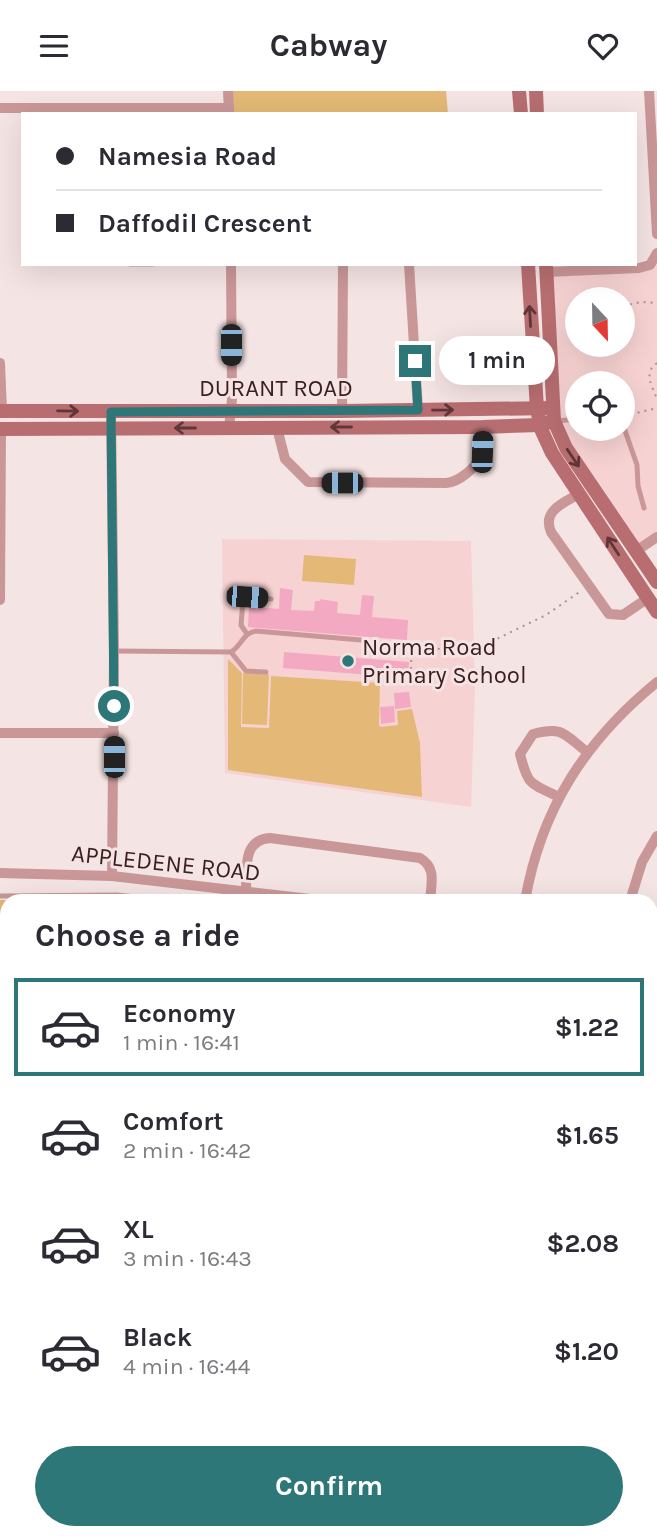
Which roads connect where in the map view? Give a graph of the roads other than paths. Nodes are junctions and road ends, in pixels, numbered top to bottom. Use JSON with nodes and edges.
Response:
{"nodes":[{"id":1,"x":229,"y":91,"type":"edge"},
{"id":2,"x":519,"y":91,"type":"edge"},
{"id":3,"x":536,"y":91,"type":"edge"},
{"id":4,"x":649,"y":91,"type":"edge"},
{"id":5,"x":0,"y":108,"type":"edge"},
{"id":6,"x":103,"y":111,"type":"edge"},
{"id":7,"x":229,"y":111,"type":"edge"},
{"id":8,"x":521,"y":112,"type":"edge"},
{"id":9,"x":537,"y":112,"type":"edge"},
{"id":10,"x":657,"y":234,"type":"edge"},
{"id":11,"x":657,"y":253,"type":"edge"},
{"id":12,"x":231,"y":266,"type":"edge"},
{"id":13,"x":343,"y":266,"type":"edge"},
{"id":14,"x":409,"y":266,"type":"edge"},
{"id":15,"x":528,"y":266,"type":"edge"},
{"id":16,"x":546,"y":268,"type":"edge"},
{"id":17,"x":0,"y":363,"type":"edge"},
{"id":18,"x":537,"y":409,"type":"junction"},
{"id":19,"x":230,"y":410,"type":"junction"},
{"id":20,"x":380,"y":410,"type":"junction"},
{"id":21,"x":418,"y":410,"type":"junction"},
{"id":22,"x":1,"y":411,"type":"edge"},
{"id":23,"x":342,"y":411,"type":"junction"},
{"id":24,"x":111,"y":412,"type":"junction"},
{"id":25,"x":554,"y":414,"type":"junction"},
{"id":26,"x":565,"y":416,"type":"edge"},
{"id":27,"x":539,"y":425,"type":"junction"},
{"id":28,"x":483,"y":426,"type":"junction"},
{"id":29,"x":379,"y":427,"type":"junction"},
{"id":30,"x":112,"y":428,"type":"junction"},
{"id":31,"x":229,"y":428,"type":"junction"},
{"id":32,"x":277,"y":428,"type":"junction"},
{"id":33,"x":0,"y":429,"type":"edge"},
{"id":34,"x":629,"y":441,"type":"edge"},
{"id":35,"x":579,"y":494,"type":"junction"},
{"id":36,"x":644,"y":508,"type":"dead end"},
{"id":37,"x":1,"y":527,"type":"edge"},
{"id":38,"x":657,"y":537,"type":"edge"},
{"id":39,"x":636,"y":551,"type":"junction"},
{"id":40,"x":657,"y":582,"type":"edge"},
{"id":41,"x":648,"y":598,"type":"junction"},
{"id":42,"x":271,"y":599,"type":"dead end"},
{"id":43,"x":0,"y":600,"type":"edge"},
{"id":44,"x":657,"y":612,"type":"edge"},
{"id":45,"x":247,"y":634,"type":"junction"},
{"id":46,"x":360,"y":640,"type":"dead end"},
{"id":47,"x":114,"y":651,"type":"junction"},
{"id":48,"x":231,"y":652,"type":"junction"},
{"id":49,"x":266,"y":672,"type":"dead end"},
{"id":50,"x":657,"y":682,"type":"edge"},
{"id":51,"x":0,"y":733,"type":"edge"},
{"id":52,"x":114,"y":733,"type":"junction"},
{"id":53,"x":586,"y":752,"type":"junction"},
{"id":54,"x":559,"y":797,"type":"junction"},
{"id":55,"x":657,"y":836,"type":"edge"},
{"id":56,"x":0,"y":873,"type":"edge"},
{"id":57,"x":115,"y":876,"type":"junction"},
{"id":58,"x":246,"y":891,"type":"junction"},
{"id":59,"x":117,"y":894,"type":"edge"},
{"id":60,"x":269,"y":894,"type":"edge"},
{"id":61,"x":430,"y":894,"type":"edge"},
{"id":62,"x":527,"y":894,"type":"edge"},
{"id":63,"x":632,"y":894,"type":"edge"}],
"edges":[{"from":1,"to":7,"type":"street"},
{"from":2,"to":8,"type":"street"},
{"from":3,"to":9,"type":"street"},
{"from":4,"to":10,"type":"street"},
{"from":5,"to":6,"type":"street"},
{"from":6,"to":7,"type":"street"},
{"from":11,"to":16,"type":"street"},
{"from":12,"to":19,"type":"street"},
{"from":13,"to":23,"type":"street"},
{"from":14,"to":21,"type":"street"},
{"from":18,"to":15,"type":"street","one_way":true},
{"from":16,"to":25,"type":"street"},
{"from":17,"to":22,"type":"street"},
{"from":21,"to":18,"type":"street","name":"DURANT ROAD","one_way":true},
{"from":18,"to":25,"type":"street","name":"DURANT ROAD"},
{"from":18,"to":27,"type":"street"},
{"from":19,"to":23,"type":"street","name":"DURANT ROAD"},
{"from":19,"to":24,"type":"street","name":"DURANT ROAD"},
{"from":19,"to":31,"type":"street"},
{"from":20,"to":21,"type":"street","name":"DURANT ROAD"},
{"from":20,"to":23,"type":"street","name":"DURANT ROAD"},
{"from":20,"to":29,"type":"street"},
{"from":22,"to":24,"type":"street","name":"DURANT ROAD","one_way":true},
{"from":24,"to":30,"type":"street"},
{"from":25,"to":26,"type":"lane"},
{"from":25,"to":27,"type":"street","name":"DURANT ROAD"},
{"from":25,"to":39,"type":"street","one_way":true},
{"from":27,"to":28,"type":"street","name":"DURANT ROAD"},
{"from":27,"to":35,"type":"street"},
{"from":28,"to":29,"type":"street","name":"DURANT ROAD"},
{"from":28,"to":32,"type":"street","name":"DURANT ROAD"},
{"from":29,"to":32,"type":"street","name":"DURANT ROAD","one_way":true},
{"from":31,"to":30,"type":"street","name":"DURANT ROAD","one_way":true},
{"from":30,"to":33,"type":"street","name":"DURANT ROAD"},
{"from":30,"to":47,"type":"street"},
{"from":31,"to":32,"type":"street","name":"DURANT ROAD"},
{"from":33,"to":37,"type":"street"},
{"from":34,"to":36,"type":"lane"},
{"from":41,"to":35,"type":"street","one_way":true},
{"from":35,"to":41,"type":"street"},
{"from":37,"to":43,"type":"street"},
{"from":38,"to":39,"type":"street"},
{"from":39,"to":40,"type":"street"},
{"from":41,"to":44,"type":"street"},
{"from":42,"to":45,"type":"lane"},
{"from":45,"to":46,"type":"lane"},
{"from":45,"to":48,"type":"lane"},
{"from":47,"to":48,"type":"lane"},
{"from":47,"to":52,"type":"street"},
{"from":48,"to":49,"type":"lane"},
{"from":50,"to":53,"type":"street"},
{"from":51,"to":52,"type":"street"},
{"from":52,"to":57,"type":"street"},
{"from":53,"to":54,"type":"street"},
{"from":53,"to":54,"type":"street"},
{"from":54,"to":62,"type":"street"},
{"from":55,"to":63,"type":"street"},
{"from":56,"to":57,"type":"street","name":"APPLEDENE ROAD"},
{"from":57,"to":58,"type":"street","name":"APPLEDENE ROAD"},
{"from":57,"to":59,"type":"lane"},
{"from":58,"to":60,"type":"street","name":"APPLEDENE ROAD"},
{"from":58,"to":61,"type":"street"}]}
